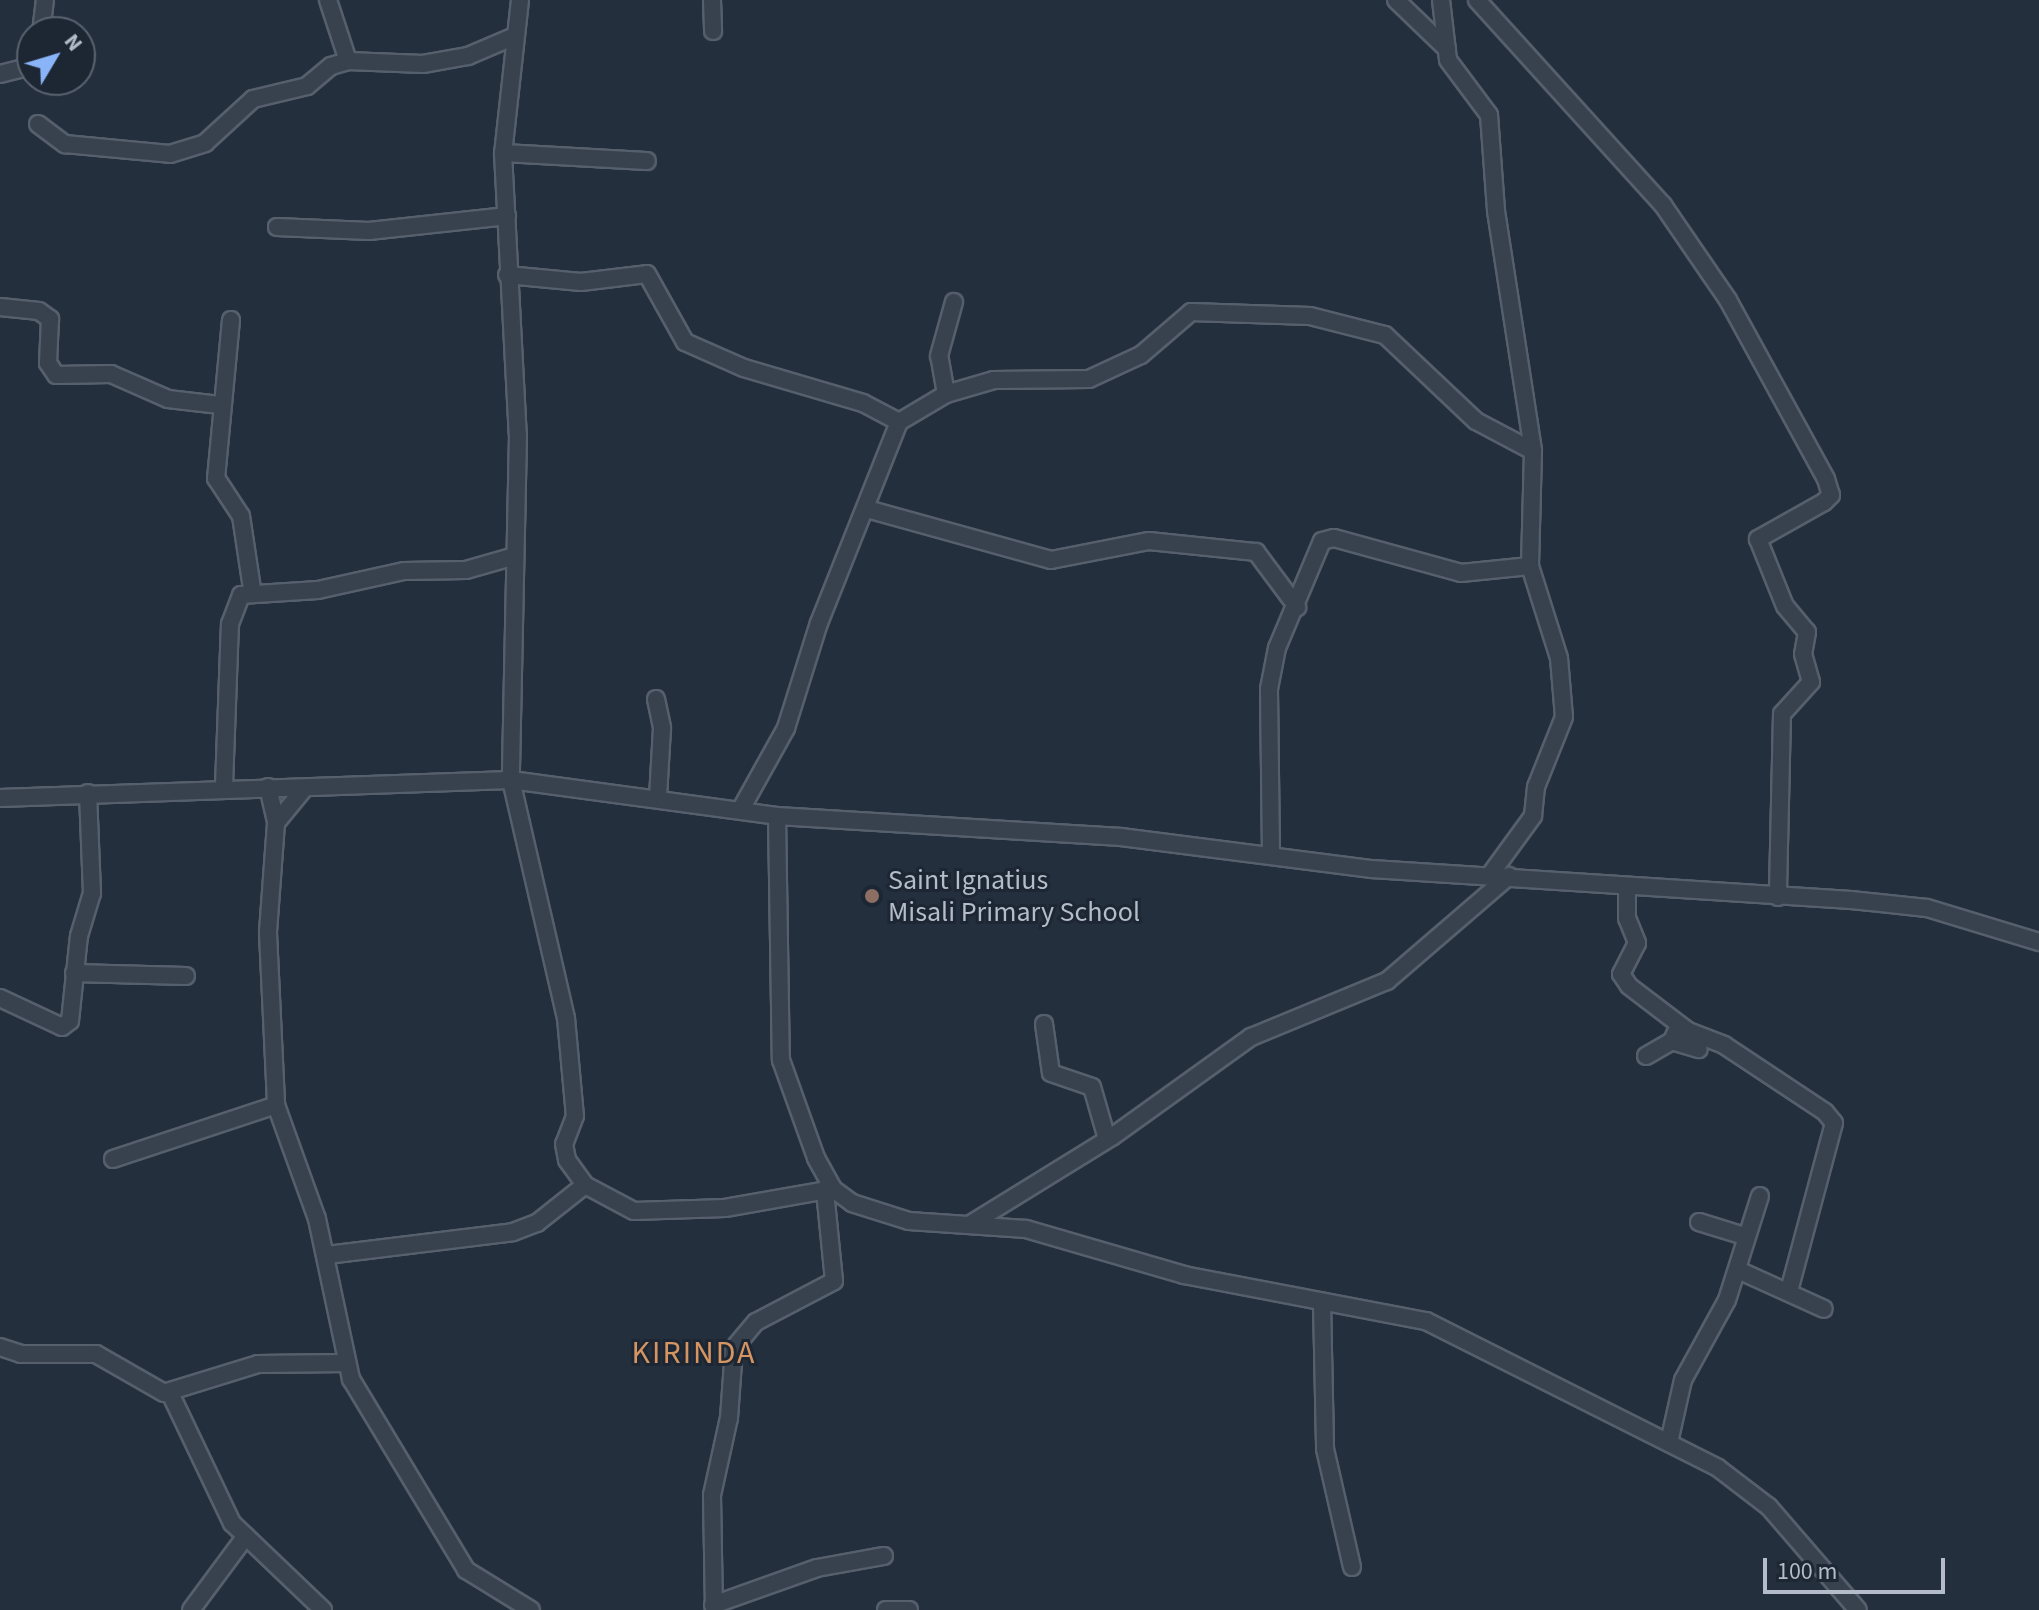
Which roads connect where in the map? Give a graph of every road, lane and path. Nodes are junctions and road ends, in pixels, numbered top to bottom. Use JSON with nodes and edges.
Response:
{"nodes":[{"id":1,"x":328,"y":0,"type":"edge"},
{"id":2,"x":520,"y":0,"type":"edge"},
{"id":3,"x":712,"y":0,"type":"edge"},
{"id":4,"x":1396,"y":0,"type":"edge"},
{"id":5,"x":1441,"y":0,"type":"edge"},
{"id":6,"x":1477,"y":0,"type":"edge"},
{"id":7,"x":713,"y":31,"type":"dead end"},
{"id":8,"x":515,"y":36,"type":"junction"},
{"id":9,"x":1447,"y":49,"type":"junction"},
{"id":10,"x":348,"y":61,"type":"junction"},
{"id":11,"x":38,"y":124,"type":"dead end"},
{"id":12,"x":503,"y":153,"type":"junction"},
{"id":13,"x":647,"y":161,"type":"dead end"},
{"id":14,"x":507,"y":216,"type":"junction"},
{"id":15,"x":277,"y":227,"type":"dead end"},
{"id":16,"x":507,"y":275,"type":"junction"},
{"id":17,"x":954,"y":302,"type":"dead end"},
{"id":18,"x":0,"y":307,"type":"edge"},
{"id":19,"x":231,"y":320,"type":"dead end"},
{"id":20,"x":946,"y":394,"type":"junction"},
{"id":21,"x":220,"y":405,"type":"junction"},
{"id":22,"x":899,"y":422,"type":"junction"},
{"id":23,"x":1533,"y":451,"type":"junction"},
{"id":24,"x":867,"y":509,"type":"junction"},
{"id":25,"x":515,"y":556,"type":"junction"},
{"id":26,"x":1530,"y":566,"type":"junction"},
{"id":27,"x":252,"y":589,"type":"junction"},
{"id":28,"x":1297,"y":607,"type":"junction"},
{"id":29,"x":656,"y":699,"type":"dead end"},
{"id":30,"x":511,"y":780,"type":"junction"},
{"id":31,"x":224,"y":786,"type":"junction"},
{"id":32,"x":268,"y":787,"type":"junction"},
{"id":33,"x":303,"y":790,"type":"junction"},
{"id":34,"x":88,"y":793,"type":"junction"},
{"id":35,"x":658,"y":797,"type":"junction"},
{"id":36,"x":0,"y":798,"type":"edge"},
{"id":37,"x":741,"y":809,"type":"junction"},
{"id":38,"x":777,"y":816,"type":"junction"},
{"id":39,"x":276,"y":823,"type":"junction"},
{"id":40,"x":1271,"y":854,"type":"junction"},
{"id":41,"x":1490,"y":875,"type":"junction"},
{"id":42,"x":1509,"y":876,"type":"junction"},
{"id":43,"x":1627,"y":888,"type":"junction"},
{"id":44,"x":1778,"y":897,"type":"junction"},
{"id":45,"x":2039,"y":942,"type":"edge"},
{"id":46,"x":74,"y":973,"type":"junction"},
{"id":47,"x":186,"y":976,"type":"dead end"},
{"id":48,"x":0,"y":998,"type":"edge"},
{"id":49,"x":1044,"y":1024,"type":"dead end"},
{"id":50,"x":1679,"y":1025,"type":"junction"},
{"id":51,"x":1672,"y":1041,"type":"junction"},
{"id":52,"x":1699,"y":1049,"type":"dead end"},
{"id":53,"x":1646,"y":1056,"type":"dead end"},
{"id":54,"x":276,"y":1105,"type":"junction"},
{"id":55,"x":1107,"y":1139,"type":"junction"},
{"id":56,"x":113,"y":1159,"type":"dead end"},
{"id":57,"x":585,"y":1185,"type":"junction"},
{"id":58,"x":829,"y":1190,"type":"junction"},
{"id":59,"x":1760,"y":1196,"type":"dead end"},
{"id":60,"x":1699,"y":1222,"type":"dead end"},
{"id":61,"x":968,"y":1226,"type":"junction"},
{"id":62,"x":1744,"y":1236,"type":"junction"},
{"id":63,"x":327,"y":1255,"type":"junction"},
{"id":64,"x":1738,"y":1270,"type":"junction"},
{"id":65,"x":1789,"y":1291,"type":"junction"},
{"id":66,"x":1322,"y":1302,"type":"junction"},
{"id":67,"x":1824,"y":1309,"type":"dead end"},
{"id":68,"x":0,"y":1347,"type":"edge"},
{"id":69,"x":347,"y":1363,"type":"junction"},
{"id":70,"x":175,"y":1398,"type":"junction"},
{"id":71,"x":1670,"y":1438,"type":"junction"},
{"id":72,"x":246,"y":1536,"type":"junction"},
{"id":73,"x":884,"y":1556,"type":"dead end"},
{"id":74,"x":1352,"y":1567,"type":"dead end"},
{"id":75,"x":714,"y":1607,"type":"edge"},
{"id":76,"x":191,"y":1610,"type":"edge"},
{"id":77,"x":323,"y":1610,"type":"edge"},
{"id":78,"x":531,"y":1610,"type":"edge"},
{"id":79,"x":886,"y":1610,"type":"edge"},
{"id":80,"x":909,"y":1610,"type":"edge"},
{"id":81,"x":1858,"y":1610,"type":"edge"}],
"edges":[{"from":1,"to":10,"type":"street"},
{"from":2,"to":8,"type":"street"},
{"from":3,"to":7,"type":"street"},
{"from":4,"to":9,"type":"street"},
{"from":5,"to":9,"type":"street"},
{"from":6,"to":44,"type":"street"},
{"from":8,"to":10,"type":"street"},
{"from":8,"to":12,"type":"street"},
{"from":9,"to":23,"type":"street"},
{"from":10,"to":11,"type":"street"},
{"from":12,"to":13,"type":"street"},
{"from":12,"to":14,"type":"street"},
{"from":14,"to":15,"type":"street"},
{"from":14,"to":16,"type":"street"},
{"from":16,"to":22,"type":"street"},
{"from":16,"to":25,"type":"street"},
{"from":17,"to":20,"type":"street"},
{"from":18,"to":21,"type":"street"},
{"from":19,"to":21,"type":"street"},
{"from":20,"to":22,"type":"street"},
{"from":20,"to":23,"type":"street"},
{"from":21,"to":27,"type":"street"},
{"from":22,"to":24,"type":"street"},
{"from":23,"to":26,"type":"street"},
{"from":24,"to":28,"type":"street"},
{"from":24,"to":37,"type":"street"},
{"from":25,"to":27,"type":"street"},
{"from":25,"to":30,"type":"street"},
{"from":26,"to":28,"type":"street"},
{"from":26,"to":41,"type":"street"},
{"from":27,"to":31,"type":"street"},
{"from":28,"to":40,"type":"street"},
{"from":29,"to":35,"type":"street"},
{"from":30,"to":33,"type":"street"},
{"from":30,"to":35,"type":"street"},
{"from":30,"to":57,"type":"street"},
{"from":31,"to":32,"type":"street"},
{"from":31,"to":34,"type":"street"},
{"from":32,"to":33,"type":"street"},
{"from":32,"to":39,"type":"street"},
{"from":33,"to":39,"type":"street"},
{"from":34,"to":36,"type":"street"},
{"from":34,"to":46,"type":"street"},
{"from":35,"to":37,"type":"street"},
{"from":37,"to":38,"type":"street"},
{"from":38,"to":40,"type":"street"},
{"from":38,"to":58,"type":"street"},
{"from":39,"to":54,"type":"street"},
{"from":40,"to":41,"type":"street"},
{"from":41,"to":42,"type":"street"},
{"from":42,"to":43,"type":"street"},
{"from":42,"to":55,"type":"street"},
{"from":43,"to":44,"type":"street"},
{"from":43,"to":50,"type":"street"},
{"from":44,"to":45,"type":"street"},
{"from":46,"to":47,"type":"street"},
{"from":46,"to":48,"type":"street"},
{"from":49,"to":55,"type":"street"},
{"from":50,"to":51,"type":"street"},
{"from":50,"to":65,"type":"street"},
{"from":51,"to":52,"type":"street"},
{"from":51,"to":53,"type":"street"},
{"from":54,"to":56,"type":"street"},
{"from":54,"to":63,"type":"street"},
{"from":55,"to":61,"type":"street"},
{"from":57,"to":58,"type":"street"},
{"from":57,"to":63,"type":"street"},
{"from":58,"to":61,"type":"street"},
{"from":58,"to":75,"type":"street"},
{"from":59,"to":62,"type":"street"},
{"from":60,"to":62,"type":"street"},
{"from":61,"to":66,"type":"street"},
{"from":62,"to":64,"type":"street"},
{"from":63,"to":69,"type":"street"},
{"from":64,"to":65,"type":"street"},
{"from":64,"to":71,"type":"street"},
{"from":65,"to":67,"type":"street"},
{"from":66,"to":71,"type":"street"},
{"from":66,"to":74,"type":"street"},
{"from":68,"to":70,"type":"street"},
{"from":69,"to":70,"type":"street"},
{"from":69,"to":78,"type":"street"},
{"from":70,"to":72,"type":"street"},
{"from":71,"to":81,"type":"street"},
{"from":72,"to":76,"type":"street"},
{"from":72,"to":77,"type":"street"},
{"from":73,"to":75,"type":"street"},
{"from":79,"to":80,"type":"street"}]}
